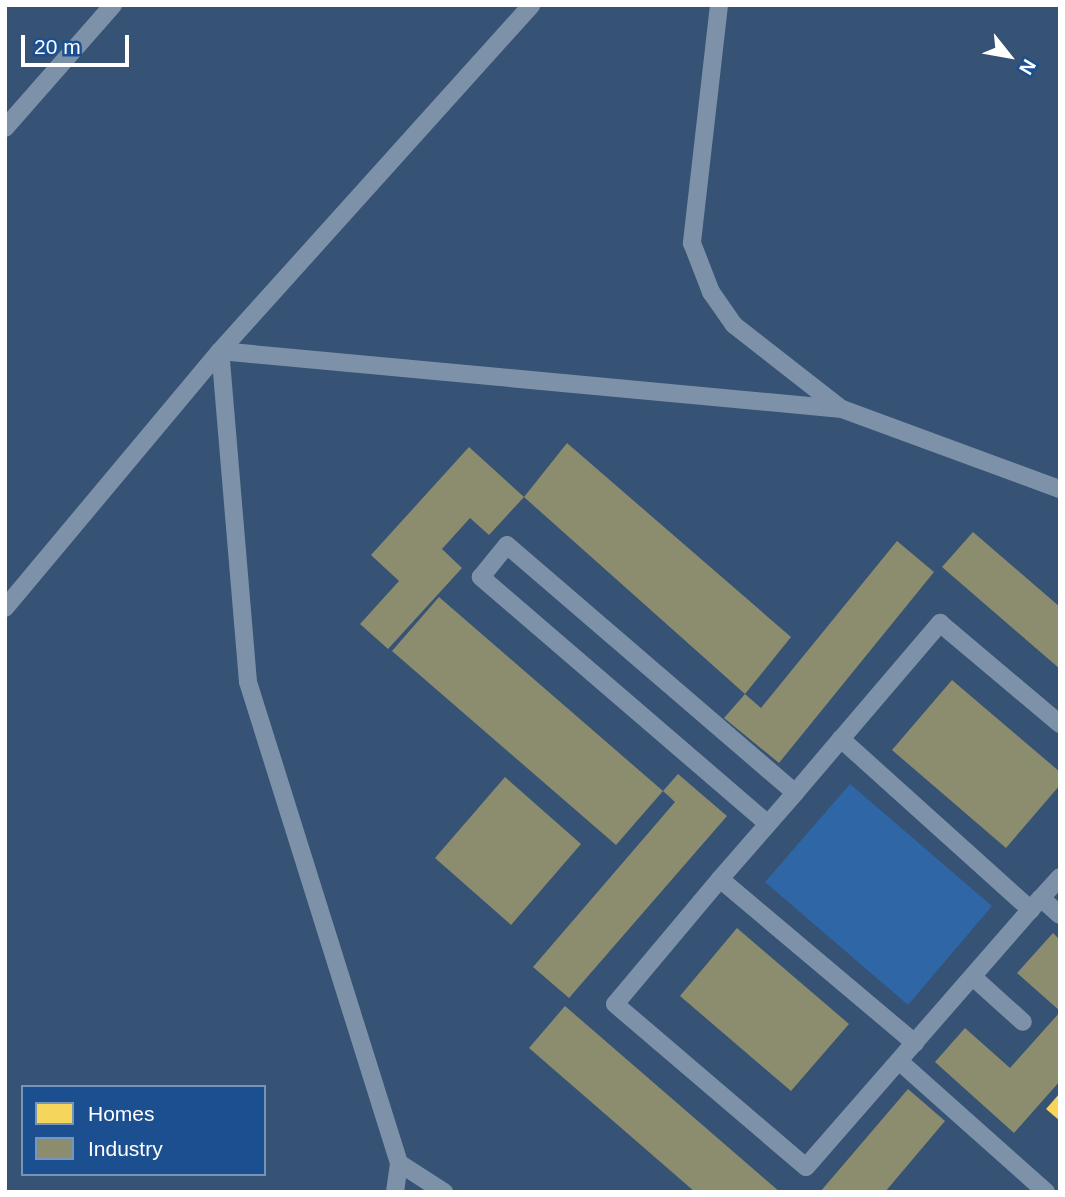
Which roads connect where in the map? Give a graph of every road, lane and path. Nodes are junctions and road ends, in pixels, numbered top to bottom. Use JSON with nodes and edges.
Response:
{"nodes":[{"id":1,"x":113,"y":5,"type":"edge"},
{"id":2,"x":531,"y":5,"type":"edge"},
{"id":3,"x":719,"y":5,"type":"edge"},
{"id":4,"x":5,"y":128,"type":"edge"},
{"id":5,"x":220,"y":351,"type":"junction"},
{"id":6,"x":842,"y":409,"type":"junction"},
{"id":7,"x":1060,"y":489,"type":"edge"},
{"id":8,"x":5,"y":608,"type":"edge"},
{"id":9,"x":1060,"y":724,"type":"edge"},
{"id":10,"x":841,"y":739,"type":"junction"},
{"id":11,"x":795,"y":793,"type":"junction"},
{"id":12,"x":768,"y":824,"type":"junction"},
{"id":13,"x":1060,"y":877,"type":"edge"},
{"id":14,"x":720,"y":879,"type":"junction"},
{"id":15,"x":1036,"y":904,"type":"junction"},
{"id":16,"x":1060,"y":915,"type":"edge"},
{"id":17,"x":973,"y":977,"type":"junction"},
{"id":18,"x":1023,"y":1022,"type":"dead end"},
{"id":19,"x":915,"y":1042,"type":"junction"},
{"id":20,"x":899,"y":1061,"type":"junction"},
{"id":21,"x":398,"y":1163,"type":"junction"},
{"id":22,"x":395,"y":1192,"type":"edge"},
{"id":23,"x":444,"y":1192,"type":"edge"},
{"id":24,"x":1045,"y":1192,"type":"edge"}],
"edges":[{"from":1,"to":4,"type":"lane"},
{"from":2,"to":5,"type":"lane"},
{"from":3,"to":6,"type":"lane"},
{"from":5,"to":6,"type":"lane"},
{"from":5,"to":8,"type":"lane"},
{"from":5,"to":21,"type":"lane"},
{"from":6,"to":7,"type":"lane"},
{"from":9,"to":10,"type":"lane"},
{"from":10,"to":11,"type":"lane"},
{"from":10,"to":15,"type":"lane"},
{"from":11,"to":12,"type":"lane"},
{"from":11,"to":12,"type":"lane"},
{"from":12,"to":14,"type":"lane"},
{"from":13,"to":15,"type":"lane"},
{"from":14,"to":19,"type":"lane"},
{"from":14,"to":20,"type":"lane"},
{"from":15,"to":16,"type":"lane"},
{"from":15,"to":17,"type":"lane"},
{"from":17,"to":18,"type":"lane"},
{"from":17,"to":19,"type":"lane"},
{"from":19,"to":20,"type":"lane"},
{"from":20,"to":24,"type":"lane"},
{"from":21,"to":22,"type":"lane"},
{"from":21,"to":23,"type":"lane"}]}
